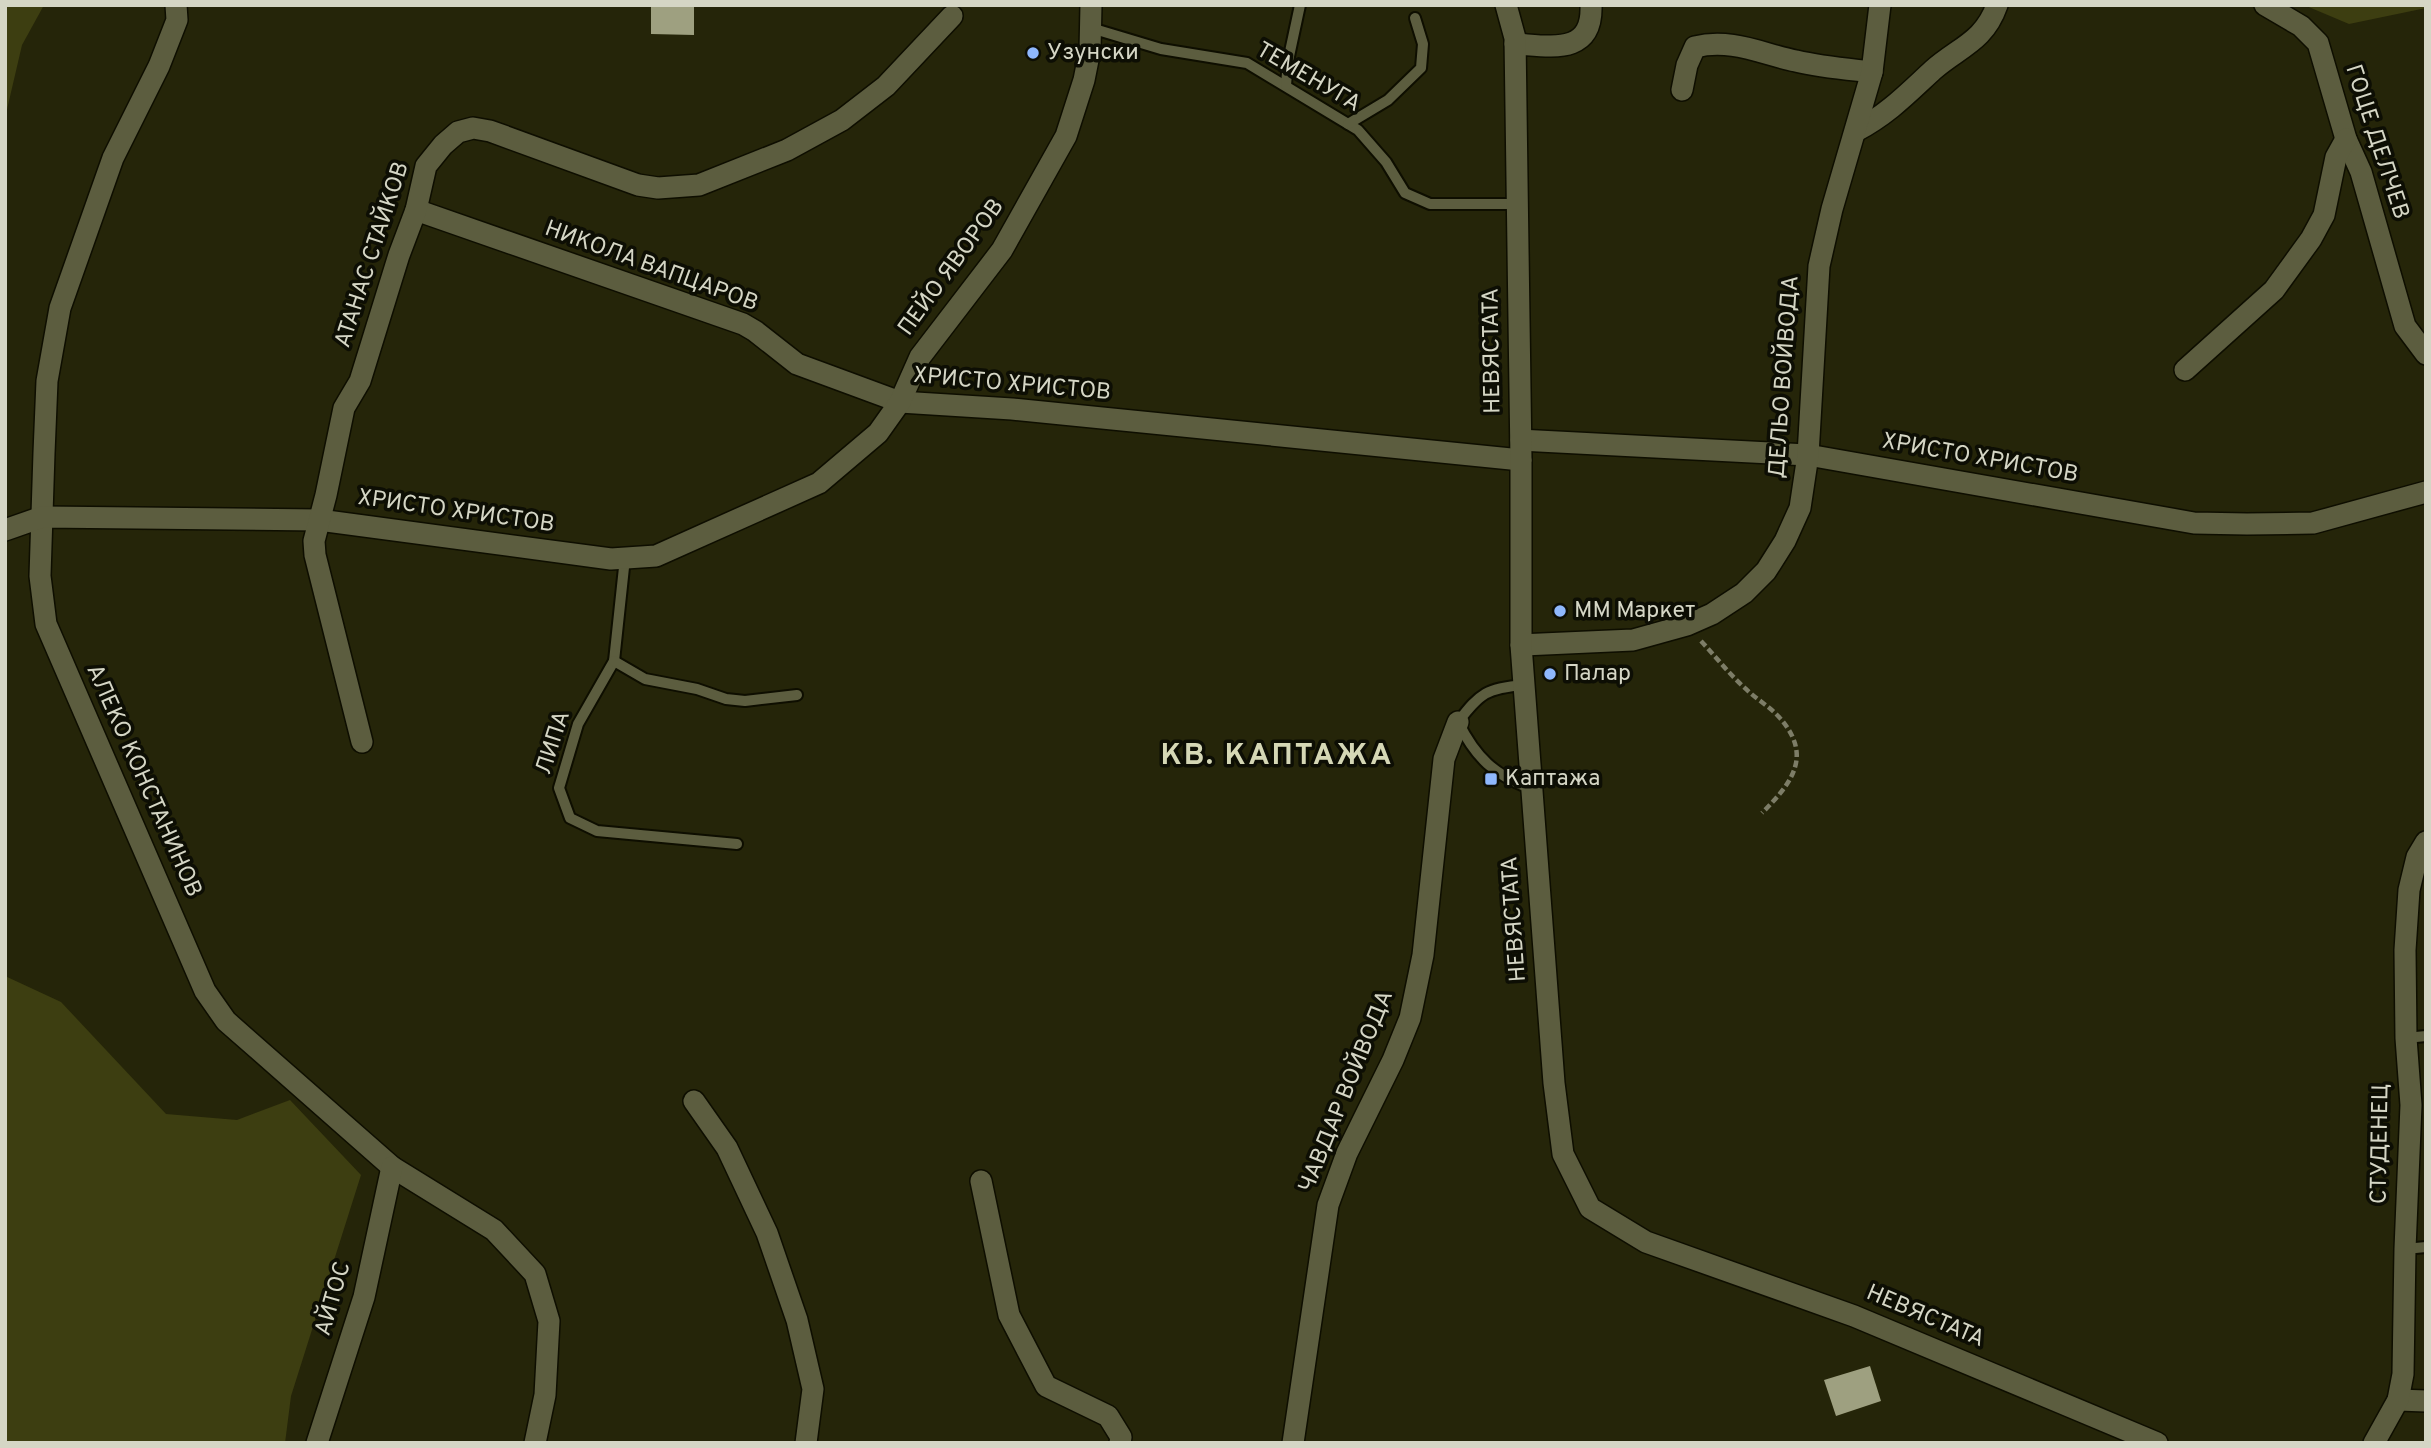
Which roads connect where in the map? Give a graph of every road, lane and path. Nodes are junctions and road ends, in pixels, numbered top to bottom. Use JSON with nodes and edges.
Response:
{"nodes":[{"id":1,"x":176,"y":5,"type":"edge"},
{"id":2,"x":1091,"y":5,"type":"edge"},
{"id":3,"x":1300,"y":5,"type":"edge"},
{"id":4,"x":1506,"y":5,"type":"edge"},
{"id":5,"x":1591,"y":5,"type":"edge"},
{"id":6,"x":1880,"y":5,"type":"edge"},
{"id":7,"x":1997,"y":5,"type":"edge"},
{"id":8,"x":2265,"y":5,"type":"edge"},
{"id":9,"x":952,"y":16,"type":"dead end"},
{"id":10,"x":1415,"y":18,"type":"dead end"},
{"id":11,"x":1091,"y":28,"type":"junction"},
{"id":12,"x":1515,"y":44,"type":"junction"},
{"id":13,"x":1872,"y":72,"type":"junction"},
{"id":14,"x":1286,"y":85,"type":"junction"},
{"id":15,"x":1682,"y":90,"type":"dead end"},
{"id":16,"x":1348,"y":124,"type":"junction"},
{"id":17,"x":1856,"y":131,"type":"junction"},
{"id":18,"x":2346,"y":139,"type":"junction"},
{"id":19,"x":1517,"y":204,"type":"junction"},
{"id":20,"x":416,"y":210,"type":"junction"},
{"id":21,"x":2426,"y":354,"type":"edge"},
{"id":22,"x":2185,"y":370,"type":"dead end"},
{"id":23,"x":900,"y":402,"type":"junction"},
{"id":24,"x":1521,"y":450,"type":"junction"},
{"id":25,"x":1808,"y":455,"type":"junction"},
{"id":26,"x":2426,"y":492,"type":"edge"},
{"id":27,"x":42,"y":517,"type":"junction"},
{"id":28,"x":319,"y":520,"type":"junction"},
{"id":29,"x":5,"y":530,"type":"edge"},
{"id":30,"x":625,"y":558,"type":"junction"},
{"id":31,"x":1687,"y":625,"type":"junction"},
{"id":32,"x":1521,"y":646,"type":"junction"},
{"id":33,"x":614,"y":661,"type":"junction"},
{"id":34,"x":1524,"y":685,"type":"junction"},
{"id":35,"x":797,"y":695,"type":"dead end"},
{"id":36,"x":1458,"y":722,"type":"junction"},
{"id":37,"x":362,"y":742,"type":"dead end"},
{"id":38,"x":1532,"y":789,"type":"junction"},
{"id":39,"x":1762,"y":813,"type":"dead end"},
{"id":40,"x":2426,"y":842,"type":"edge"},
{"id":41,"x":737,"y":844,"type":"dead end"},
{"id":42,"x":2416,"y":1037,"type":"edge"},
{"id":43,"x":694,"y":1101,"type":"dead end"},
{"id":44,"x":392,"y":1167,"type":"junction"},
{"id":45,"x":981,"y":1181,"type":"dead end"},
{"id":46,"x":2415,"y":1248,"type":"edge"},
{"id":47,"x":2398,"y":1400,"type":"junction"},
{"id":48,"x":2426,"y":1401,"type":"edge"},
{"id":49,"x":2120,"y":1435,"type":"edge"},
{"id":50,"x":317,"y":1443,"type":"edge"},
{"id":51,"x":535,"y":1443,"type":"edge"},
{"id":52,"x":806,"y":1443,"type":"edge"},
{"id":53,"x":1120,"y":1443,"type":"edge"},
{"id":54,"x":1293,"y":1443,"type":"edge"},
{"id":55,"x":2157,"y":1443,"type":"edge"},
{"id":56,"x":2374,"y":1443,"type":"edge"}],
"edges":[{"from":1,"to":27,"type":"street","name":"АЛЕКО КОНСТАНИНОВ"},
{"from":2,"to":11,"type":"street","name":"ПЕЙО ЯВОРОВ"},
{"from":3,"to":14,"type":"lane"},
{"from":4,"to":12,"type":"street","name":"НЕВЯСТАТА"},
{"from":5,"to":12,"type":"street"},
{"from":6,"to":13,"type":"street","name":"ДЕЛЬО ВОЙВОДА"},
{"from":7,"to":17,"type":"street"},
{"from":8,"to":18,"type":"street","name":"ГОЦЕ ДЕЛЧЕВ"},
{"from":9,"to":20,"type":"street","name":"АТАНАС СТАЙКОВ"},
{"from":10,"to":16,"type":"lane"},
{"from":11,"to":14,"type":"lane","name":"ТЕМЕНУГА"},
{"from":11,"to":23,"type":"street","name":"ПЕЙО ЯВОРОВ"},
{"from":12,"to":19,"type":"street","name":"НЕВЯСТАТА"},
{"from":13,"to":15,"type":"street"},
{"from":13,"to":17,"type":"street","name":"ДЕЛЬО ВОЙВОДА"},
{"from":14,"to":16,"type":"lane","name":"ТЕМЕНУГА"},
{"from":16,"to":19,"type":"lane","name":"ТЕМЕНУГА"},
{"from":17,"to":25,"type":"street","name":"ДЕЛЬО ВОЙВОДА"},
{"from":18,"to":21,"type":"street","name":"ГОЦЕ ДЕЛЧЕВ"},
{"from":18,"to":22,"type":"street"},
{"from":19,"to":24,"type":"street","name":"НЕВЯСТАТА"},
{"from":20,"to":23,"type":"street","name":"НИКОЛА ВАПЦАРОВ"},
{"from":20,"to":28,"type":"street","name":"АТАНАС СТАЙКОВ"},
{"from":23,"to":24,"type":"street","name":"ХРИСТО ХРИСТОВ"},
{"from":23,"to":30,"type":"street","name":"ХРИСТО ХРИСТОВ"},
{"from":24,"to":25,"type":"street","name":"ХРИСТО ХРИСТОВ"},
{"from":24,"to":32,"type":"street","name":"НЕВЯСТАТА"},
{"from":25,"to":26,"type":"street","name":"ХРИСТО ХРИСТОВ"},
{"from":25,"to":31,"type":"street","name":"ДЕЛЬО ВОЙВОДА"},
{"from":27,"to":28,"type":"street","name":"ХРИСТО ХРИСТОВ"},
{"from":27,"to":29,"type":"street","name":"ХРИСТО ХРИСТОВ"},
{"from":27,"to":44,"type":"street","name":"АЛЕКО КОНСТАНИНОВ"},
{"from":28,"to":30,"type":"street","name":"ХРИСТО ХРИСТОВ"},
{"from":28,"to":37,"type":"street","name":"АТАНАС СТАЙКОВ"},
{"from":30,"to":33,"type":"lane","name":"ЛИПА"},
{"from":31,"to":32,"type":"street","name":"ДЕЛЬО ВОЙВОДА"},
{"from":31,"to":39,"type":"path"},
{"from":32,"to":34,"type":"street","name":"НЕВЯСТАТА"},
{"from":33,"to":35,"type":"lane"},
{"from":33,"to":41,"type":"lane","name":"ЛИПА"},
{"from":34,"to":36,"type":"lane"},
{"from":34,"to":38,"type":"street","name":"НЕВЯСТАТА"},
{"from":36,"to":38,"type":"lane"},
{"from":36,"to":54,"type":"street","name":"ЧАВДАР ВОЙВОДА"},
{"from":38,"to":49,"type":"street","name":"НЕВЯСТАТА"},
{"from":40,"to":42,"type":"street","name":"СТУДЕНЕЦ"},
{"from":42,"to":46,"type":"street","name":"СТУДЕНЕЦ"},
{"from":43,"to":52,"type":"street"},
{"from":44,"to":50,"type":"street","name":"АЙТОС"},
{"from":44,"to":51,"type":"street","name":"АЛЕКО КОНСТАНИНОВ"},
{"from":45,"to":53,"type":"street"},
{"from":46,"to":47,"type":"street","name":"СТУДЕНЕЦ"},
{"from":47,"to":48,"type":"street"},
{"from":47,"to":56,"type":"street","name":"СТУДЕНЕЦ"},
{"from":49,"to":55,"type":"street","name":"НЕВЯСТАТА"}]}
